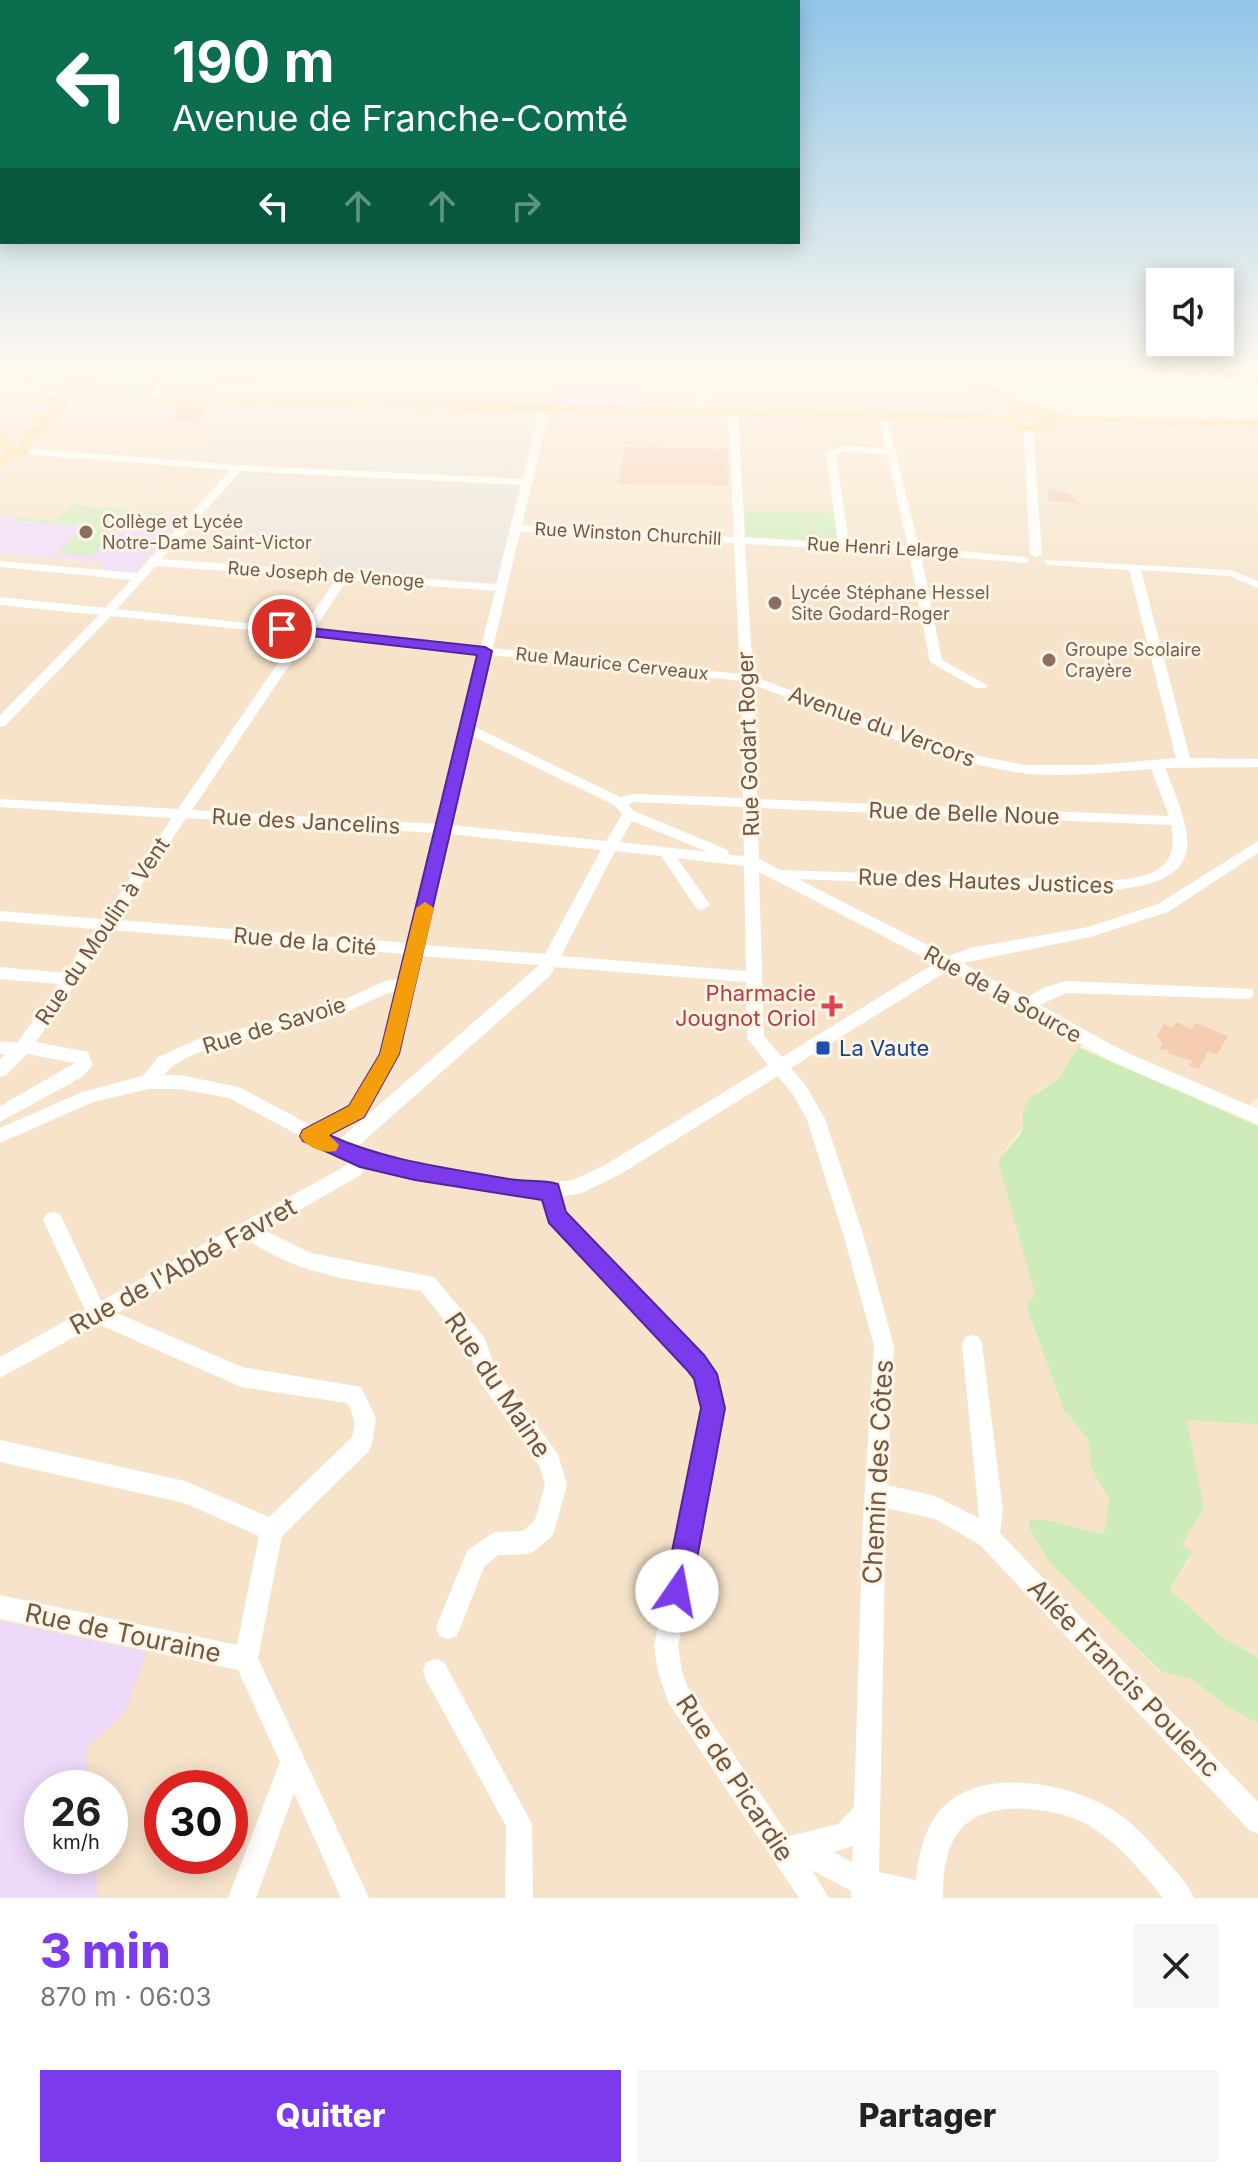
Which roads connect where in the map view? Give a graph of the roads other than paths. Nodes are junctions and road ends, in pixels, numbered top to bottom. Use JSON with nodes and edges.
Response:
{"nodes":[{"id":1,"x":146,"y":459,"type":"edge"},
{"id":2,"x":533,"y":459,"type":"edge"},
{"id":3,"x":736,"y":459,"type":"edge"},
{"id":4,"x":832,"y":459,"type":"edge"},
{"id":5,"x":892,"y":459,"type":"edge"},
{"id":6,"x":1030,"y":459,"type":"edge"},
{"id":7,"x":238,"y":468,"type":"junction"},
{"id":8,"x":528,"y":482,"type":"junction"},
{"id":9,"x":514,"y":528,"type":"junction"},
{"id":10,"x":741,"y":540,"type":"junction"},
{"id":11,"x":844,"y":546,"type":"junction"},
{"id":12,"x":913,"y":550,"type":"junction"},
{"id":13,"x":1036,"y":554,"type":"junction"},
{"id":14,"x":1024,"y":560,"type":"junction"},
{"id":15,"x":152,"y":562,"type":"junction"},
{"id":16,"x":1050,"y":562,"type":"junction"},
{"id":17,"x":0,"y":564,"type":"edge"},
{"id":18,"x":1134,"y":566,"type":"junction"},
{"id":19,"x":344,"y":576,"type":"junction"},
{"id":20,"x":138,"y":577,"type":"junction"},
{"id":21,"x":1258,"y":585,"type":"edge"},
{"id":22,"x":500,"y":588,"type":"junction"},
{"id":23,"x":0,"y":601,"type":"edge"},
{"id":24,"x":108,"y":612,"type":"junction"},
{"id":25,"x":308,"y":632,"type":"junction"},
{"id":26,"x":485,"y":651,"type":"junction"},
{"id":27,"x":747,"y":678,"type":"junction"},
{"id":28,"x":981,"y":685,"type":"dead end"},
{"id":29,"x":0,"y":723,"type":"edge"},
{"id":30,"x":467,"y":728,"type":"junction"},
{"id":31,"x":1184,"y":762,"type":"junction"},
{"id":32,"x":1156,"y":763,"type":"junction"},
{"id":33,"x":1258,"y":763,"type":"edge"},
{"id":34,"x":0,"y":803,"type":"edge"},
{"id":35,"x":750,"y":805,"type":"junction"},
{"id":36,"x":624,"y":808,"type":"junction"},
{"id":37,"x":182,"y":814,"type":"junction"},
{"id":38,"x":1178,"y":821,"type":"junction"},
{"id":39,"x":444,"y":829,"type":"junction"},
{"id":40,"x":610,"y":846,"type":"junction"},
{"id":41,"x":1258,"y":846,"type":"edge"},
{"id":42,"x":666,"y":853,"type":"junction"},
{"id":43,"x":733,"y":860,"type":"junction"},
{"id":44,"x":752,"y":862,"type":"junction"},
{"id":45,"x":779,"y":874,"type":"junction"},
{"id":46,"x":702,"y":905,"type":"dead end"},
{"id":47,"x":0,"y":916,"type":"edge"},
{"id":48,"x":107,"y":924,"type":"junction"},
{"id":49,"x":415,"y":950,"type":"junction"},
{"id":50,"x":551,"y":961,"type":"junction"},
{"id":51,"x":949,"y":962,"type":"junction"},
{"id":52,"x":0,"y":973,"type":"edge"},
{"id":53,"x":754,"y":977,"type":"junction"},
{"id":54,"x":69,"y":979,"type":"junction"},
{"id":55,"x":408,"y":984,"type":"junction"},
{"id":56,"x":1246,"y":993,"type":"dead end"},
{"id":57,"x":1027,"y":1005,"type":"junction"},
{"id":58,"x":0,"y":1048,"type":"edge"},
{"id":59,"x":22,"y":1049,"type":"junction"},
{"id":60,"x":780,"y":1067,"type":"junction"},
{"id":61,"x":0,"y":1070,"type":"edge"},
{"id":62,"x":149,"y":1082,"type":"junction"},
{"id":63,"x":0,"y":1115,"type":"edge"},
{"id":64,"x":1258,"y":1117,"type":"edge"},
{"id":65,"x":0,"y":1136,"type":"edge"},
{"id":66,"x":310,"y":1136,"type":"junction"},
{"id":67,"x":350,"y":1154,"type":"junction"},
{"id":68,"x":550,"y":1191,"type":"junction"},
{"id":69,"x":53,"y":1220,"type":"dead end"},
{"id":70,"x":249,"y":1230,"type":"junction"},
{"id":71,"x":97,"y":1314,"type":"junction"},
{"id":72,"x":972,"y":1344,"type":"dead end"},
{"id":73,"x":0,"y":1368,"type":"edge"},
{"id":74,"x":0,"y":1451,"type":"edge"},
{"id":75,"x":876,"y":1495,"type":"junction"},
{"id":76,"x":272,"y":1530,"type":"junction"},
{"id":77,"x":988,"y":1537,"type":"junction"},
{"id":78,"x":0,"y":1607,"type":"edge"},
{"id":79,"x":448,"y":1627,"type":"dead end"},
{"id":80,"x":246,"y":1659,"type":"junction"},
{"id":81,"x":435,"y":1671,"type":"dead end"},
{"id":82,"x":292,"y":1763,"type":"junction"},
{"id":83,"x":866,"y":1814,"type":"junction"},
{"id":84,"x":1258,"y":1821,"type":"edge"},
{"id":85,"x":765,"y":1825,"type":"junction"},
{"id":86,"x":798,"y":1848,"type":"junction"},
{"id":87,"x":864,"y":1894,"type":"edge"},
{"id":88,"x":929,"y":1897,"type":"edge"},
{"id":89,"x":242,"y":1898,"type":"edge"},
{"id":90,"x":355,"y":1898,"type":"edge"},
{"id":91,"x":519,"y":1898,"type":"edge"},
{"id":92,"x":815,"y":1898,"type":"edge"},
{"id":93,"x":1180,"y":1898,"type":"edge"}],
"edges":[{"from":1,"to":7,"type":"street"},
{"from":2,"to":8,"type":"street"},
{"from":3,"to":10,"type":"street","name":"Rue Godart Roger"},
{"from":4,"to":11,"type":"street"},
{"from":5,"to":12,"type":"street"},
{"from":6,"to":13,"type":"street"},
{"from":7,"to":8,"type":"street"},
{"from":7,"to":15,"type":"street"},
{"from":8,"to":9,"type":"street"},
{"from":9,"to":10,"type":"street","name":"Rue Winston Churchill"},
{"from":9,"to":22,"type":"street"},
{"from":10,"to":11,"type":"street","name":"Rue Henri Lelarge"},
{"from":10,"to":27,"type":"street","name":"Rue Godart Roger"},
{"from":11,"to":12,"type":"street","name":"Rue Henri Lelarge"},
{"from":12,"to":14,"type":"street","name":"Rue Henri Lelarge"},
{"from":12,"to":28,"type":"street"},
{"from":13,"to":14,"type":"street"},
{"from":13,"to":16,"type":"street"},
{"from":14,"to":16,"type":"street","name":"Rue Henri Lelarge"},
{"from":15,"to":19,"type":"street","name":"Rue Joseph de Venoge"},
{"from":15,"to":20,"type":"street"},
{"from":16,"to":18,"type":"street","name":"Rue Henri Lelarge"},
{"from":17,"to":20,"type":"street"},
{"from":18,"to":21,"type":"street","name":"Rue Henri Lelarge"},
{"from":18,"to":31,"type":"street"},
{"from":19,"to":22,"type":"street","name":"Rue Joseph de Venoge"},
{"from":19,"to":25,"type":"street","name":"Rue du Moulin à Vent"},
{"from":20,"to":24,"type":"street"},
{"from":22,"to":26,"type":"street"},
{"from":23,"to":24,"type":"street","name":"Rue Maurice Cerveaux"},
{"from":24,"to":25,"type":"street","name":"Rue Maurice Cerveaux"},
{"from":24,"to":29,"type":"street"},
{"from":25,"to":26,"type":"street","name":"Rue Maurice Cerveaux"},
{"from":25,"to":37,"type":"street","name":"Rue du Moulin à Vent"},
{"from":26,"to":27,"type":"street","name":"Rue Maurice Cerveaux"},
{"from":26,"to":30,"type":"street"},
{"from":27,"to":32,"type":"street","name":"Avenue du Vercors"},
{"from":27,"to":35,"type":"street","name":"Rue Godart Roger"},
{"from":30,"to":36,"type":"street"},
{"from":30,"to":39,"type":"street"},
{"from":31,"to":32,"type":"street","name":"Avenue du Vercors"},
{"from":31,"to":33,"type":"street","name":"Avenue du Vercors"},
{"from":32,"to":38,"type":"street","name":"Rue des Hautes Justices"},
{"from":34,"to":37,"type":"street","name":"Rue des Jancelins"},
{"from":35,"to":36,"type":"street","name":"Rue de Belle Noue"},
{"from":35,"to":38,"type":"street","name":"Rue de Belle Noue"},
{"from":35,"to":44,"type":"street","name":"Rue Godart Roger"},
{"from":36,"to":40,"type":"street","name":"Rue de l'Abbé Favret"},
{"from":36,"to":43,"type":"street"},
{"from":37,"to":39,"type":"street","name":"Rue des Jancelins"},
{"from":37,"to":48,"type":"street","name":"Rue du Moulin à Vent"},
{"from":38,"to":45,"type":"street","name":"Rue des Hautes Justices"},
{"from":39,"to":40,"type":"street","name":"Rue des Jancelins"},
{"from":39,"to":49,"type":"street"},
{"from":40,"to":42,"type":"street","name":"Rue des Jancelins"},
{"from":40,"to":50,"type":"street","name":"Rue de l'Abbé Favret"},
{"from":41,"to":51,"type":"street"},
{"from":42,"to":43,"type":"street","name":"Rue de la Source"},
{"from":42,"to":46,"type":"street"},
{"from":43,"to":44,"type":"street","name":"Rue de la Source"},
{"from":44,"to":45,"type":"street","name":"Rue de la Source"},
{"from":44,"to":53,"type":"street","name":"Rue Godart Roger"},
{"from":45,"to":51,"type":"street","name":"Rue de la Source"},
{"from":47,"to":48,"type":"street","name":"Rue de la Cité"},
{"from":48,"to":49,"type":"street","name":"Rue de la Cité"},
{"from":48,"to":54,"type":"street","name":"Rue du Moulin à Vent"},
{"from":49,"to":50,"type":"street","name":"Rue de la Cité"},
{"from":49,"to":55,"type":"street"},
{"from":50,"to":53,"type":"street","name":"Rue de la Cité"},
{"from":50,"to":67,"type":"street","name":"Rue de l'Abbé Favret"},
{"from":51,"to":57,"type":"street","name":"Rue de la Source"},
{"from":51,"to":60,"type":"street"},
{"from":52,"to":54,"type":"street"},
{"from":53,"to":60,"type":"street","name":"Rue Godart Roger"},
{"from":54,"to":59,"type":"street","name":"Rue du Moulin à Vent"},
{"from":55,"to":62,"type":"street","name":"Rue de Savoie"},
{"from":55,"to":66,"type":"street"},
{"from":56,"to":57,"type":"street"},
{"from":57,"to":64,"type":"street","name":"Rue de la Source"},
{"from":58,"to":59,"type":"street"},
{"from":59,"to":61,"type":"street","name":"Rue du Moulin à Vent"},
{"from":59,"to":63,"type":"street"},
{"from":60,"to":68,"type":"street"},
{"from":60,"to":75,"type":"street","name":"Chemin des Côtes"},
{"from":62,"to":65,"type":"street"},
{"from":62,"to":66,"type":"street"},
{"from":66,"to":67,"type":"street"},
{"from":67,"to":68,"type":"street"},
{"from":67,"to":70,"type":"street","name":"Rue de l'Abbé Favret"},
{"from":68,"to":85,"type":"street","name":"Rue de Picardie"},
{"from":69,"to":71,"type":"street"},
{"from":70,"to":71,"type":"street","name":"Rue de l'Abbé Favret"},
{"from":70,"to":79,"type":"street","name":"Rue du Maine"},
{"from":71,"to":73,"type":"street","name":"Rue de l'Abbé Favret"},
{"from":71,"to":76,"type":"street"},
{"from":72,"to":77,"type":"street"},
{"from":74,"to":76,"type":"street"},
{"from":75,"to":77,"type":"street","name":"Allée Francis Poulenc"},
{"from":75,"to":83,"type":"street","name":"Chemin des Côtes"},
{"from":76,"to":80,"type":"street"},
{"from":77,"to":84,"type":"street","name":"Allée Francis Poulenc"},
{"from":78,"to":80,"type":"street","name":"Rue de Touraine"},
{"from":80,"to":82,"type":"street"},
{"from":81,"to":91,"type":"street"},
{"from":82,"to":89,"type":"street"},
{"from":82,"to":90,"type":"street"},
{"from":83,"to":86,"type":"street"},
{"from":83,"to":87,"type":"street","name":"Chemin des Côtes"},
{"from":85,"to":86,"type":"street","name":"Rue de Picardie"},
{"from":85,"to":92,"type":"street","name":"Rue de Picardie"},
{"from":86,"to":87,"type":"street","name":"Rue de Picardie"},
{"from":87,"to":88,"type":"street","name":"Rue de Picardie"},
{"from":88,"to":93,"type":"street"}]}
